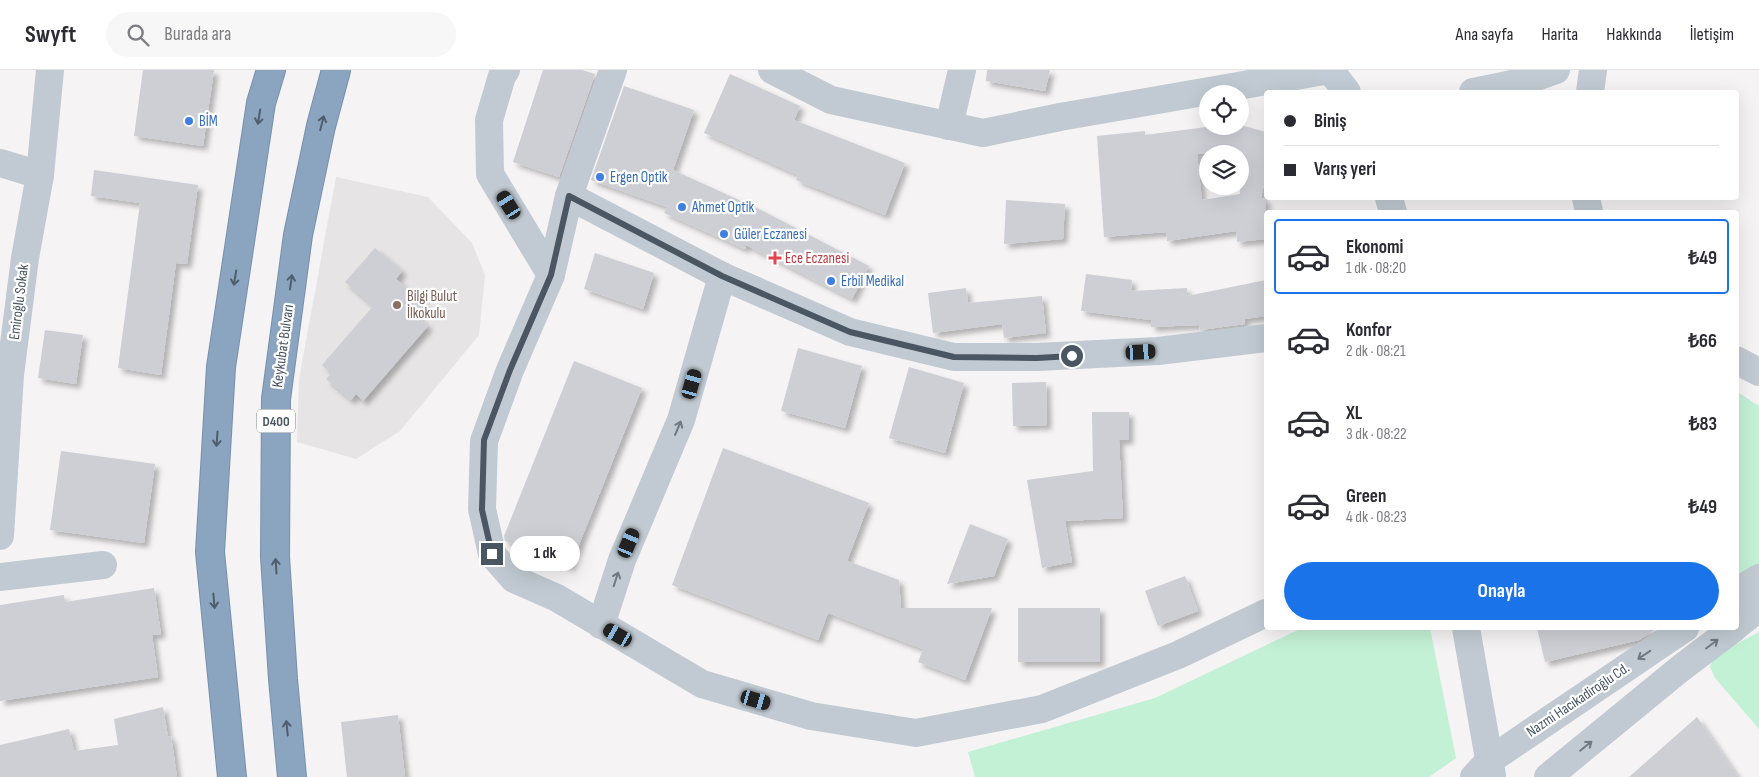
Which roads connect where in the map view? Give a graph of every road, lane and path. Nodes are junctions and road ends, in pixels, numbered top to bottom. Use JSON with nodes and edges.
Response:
{"nodes":[{"id":1,"x":50,"y":70,"type":"edge"},
{"id":2,"x":271,"y":70,"type":"edge"},
{"id":3,"x":336,"y":70,"type":"edge"},
{"id":4,"x":506,"y":70,"type":"edge"},
{"id":5,"x":613,"y":70,"type":"edge"},
{"id":6,"x":772,"y":70,"type":"edge"},
{"id":7,"x":962,"y":70,"type":"edge"},
{"id":8,"x":1330,"y":70,"type":"edge"},
{"id":9,"x":1353,"y":70,"type":"edge"},
{"id":10,"x":1556,"y":70,"type":"edge"},
{"id":11,"x":1593,"y":70,"type":"edge"},
{"id":12,"x":1345,"y":90,"type":"edge"},
{"id":13,"x":1358,"y":90,"type":"edge"},
{"id":14,"x":1483,"y":90,"type":"edge"},
{"id":15,"x":1590,"y":90,"type":"edge"},
{"id":16,"x":949,"y":126,"type":"junction"},
{"id":17,"x":0,"y":163,"type":"edge"},
{"id":18,"x":40,"y":175,"type":"junction"},
{"id":19,"x":569,"y":196,"type":"junction"},
{"id":20,"x":551,"y":275,"type":"junction"},
{"id":21,"x":722,"y":276,"type":"junction"},
{"id":22,"x":1264,"y":338,"type":"edge"},
{"id":23,"x":1739,"y":362,"type":"edge"},
{"id":24,"x":1759,"y":372,"type":"edge"},
{"id":25,"x":5,"y":374,"type":"edge"},
{"id":26,"x":0,"y":536,"type":"edge"},
{"id":27,"x":103,"y":565,"type":"dead end"},
{"id":28,"x":0,"y":577,"type":"edge"},
{"id":29,"x":1759,"y":578,"type":"edge"},
{"id":30,"x":1739,"y":590,"type":"edge"},
{"id":31,"x":1759,"y":608,"type":"edge"},
{"id":32,"x":1264,"y":614,"type":"edge"},
{"id":33,"x":1739,"y":623,"type":"edge"},
{"id":34,"x":601,"y":625,"type":"junction"},
{"id":35,"x":1466,"y":630,"type":"edge"},
{"id":36,"x":1681,"y":630,"type":"edge"},
{"id":37,"x":1730,"y":630,"type":"edge"},
{"id":38,"x":1485,"y":771,"type":"edge"},
{"id":39,"x":232,"y":777,"type":"edge"},
{"id":40,"x":292,"y":777,"type":"edge"},
{"id":41,"x":1548,"y":777,"type":"edge"}],
"edges":[{"from":1,"to":18,"type":"street","name":"Emiroğlu Sokak"},
{"from":2,"to":39,"type":"highway","one_way":true},
{"from":40,"to":3,"type":"highway","name":"Keykubat Bulvarı","number":"D400","one_way":true},
{"from":4,"to":20,"type":"street"},
{"from":5,"to":19,"type":"street"},
{"from":6,"to":16,"type":"street"},
{"from":7,"to":16,"type":"street"},
{"from":8,"to":12,"type":"street"},
{"from":8,"to":16,"type":"street"},
{"from":9,"to":13,"type":"street"},
{"from":10,"to":14,"type":"street"},
{"from":11,"to":15,"type":"street"},
{"from":17,"to":18,"type":"street"},
{"from":18,"to":25,"type":"street","name":"Emiroğlu Sokak"},
{"from":19,"to":20,"type":"street"},
{"from":19,"to":21,"type":"street"},
{"from":20,"to":34,"type":"street"},
{"from":21,"to":22,"type":"street"},
{"from":34,"to":21,"type":"street","one_way":true},
{"from":23,"to":24,"type":"street"},
{"from":25,"to":26,"type":"street","name":"Emiroğlu Sokak"},
{"from":27,"to":28,"type":"street"},
{"from":29,"to":30,"type":"street"},
{"from":31,"to":33,"type":"street"},
{"from":32,"to":34,"type":"street"},
{"from":35,"to":38,"type":"street"},
{"from":36,"to":38,"type":"street","name":"Nazmi Hacıkadiroğlu Cd.","one_way":true},
{"from":41,"to":37,"type":"street","one_way":true}]}
